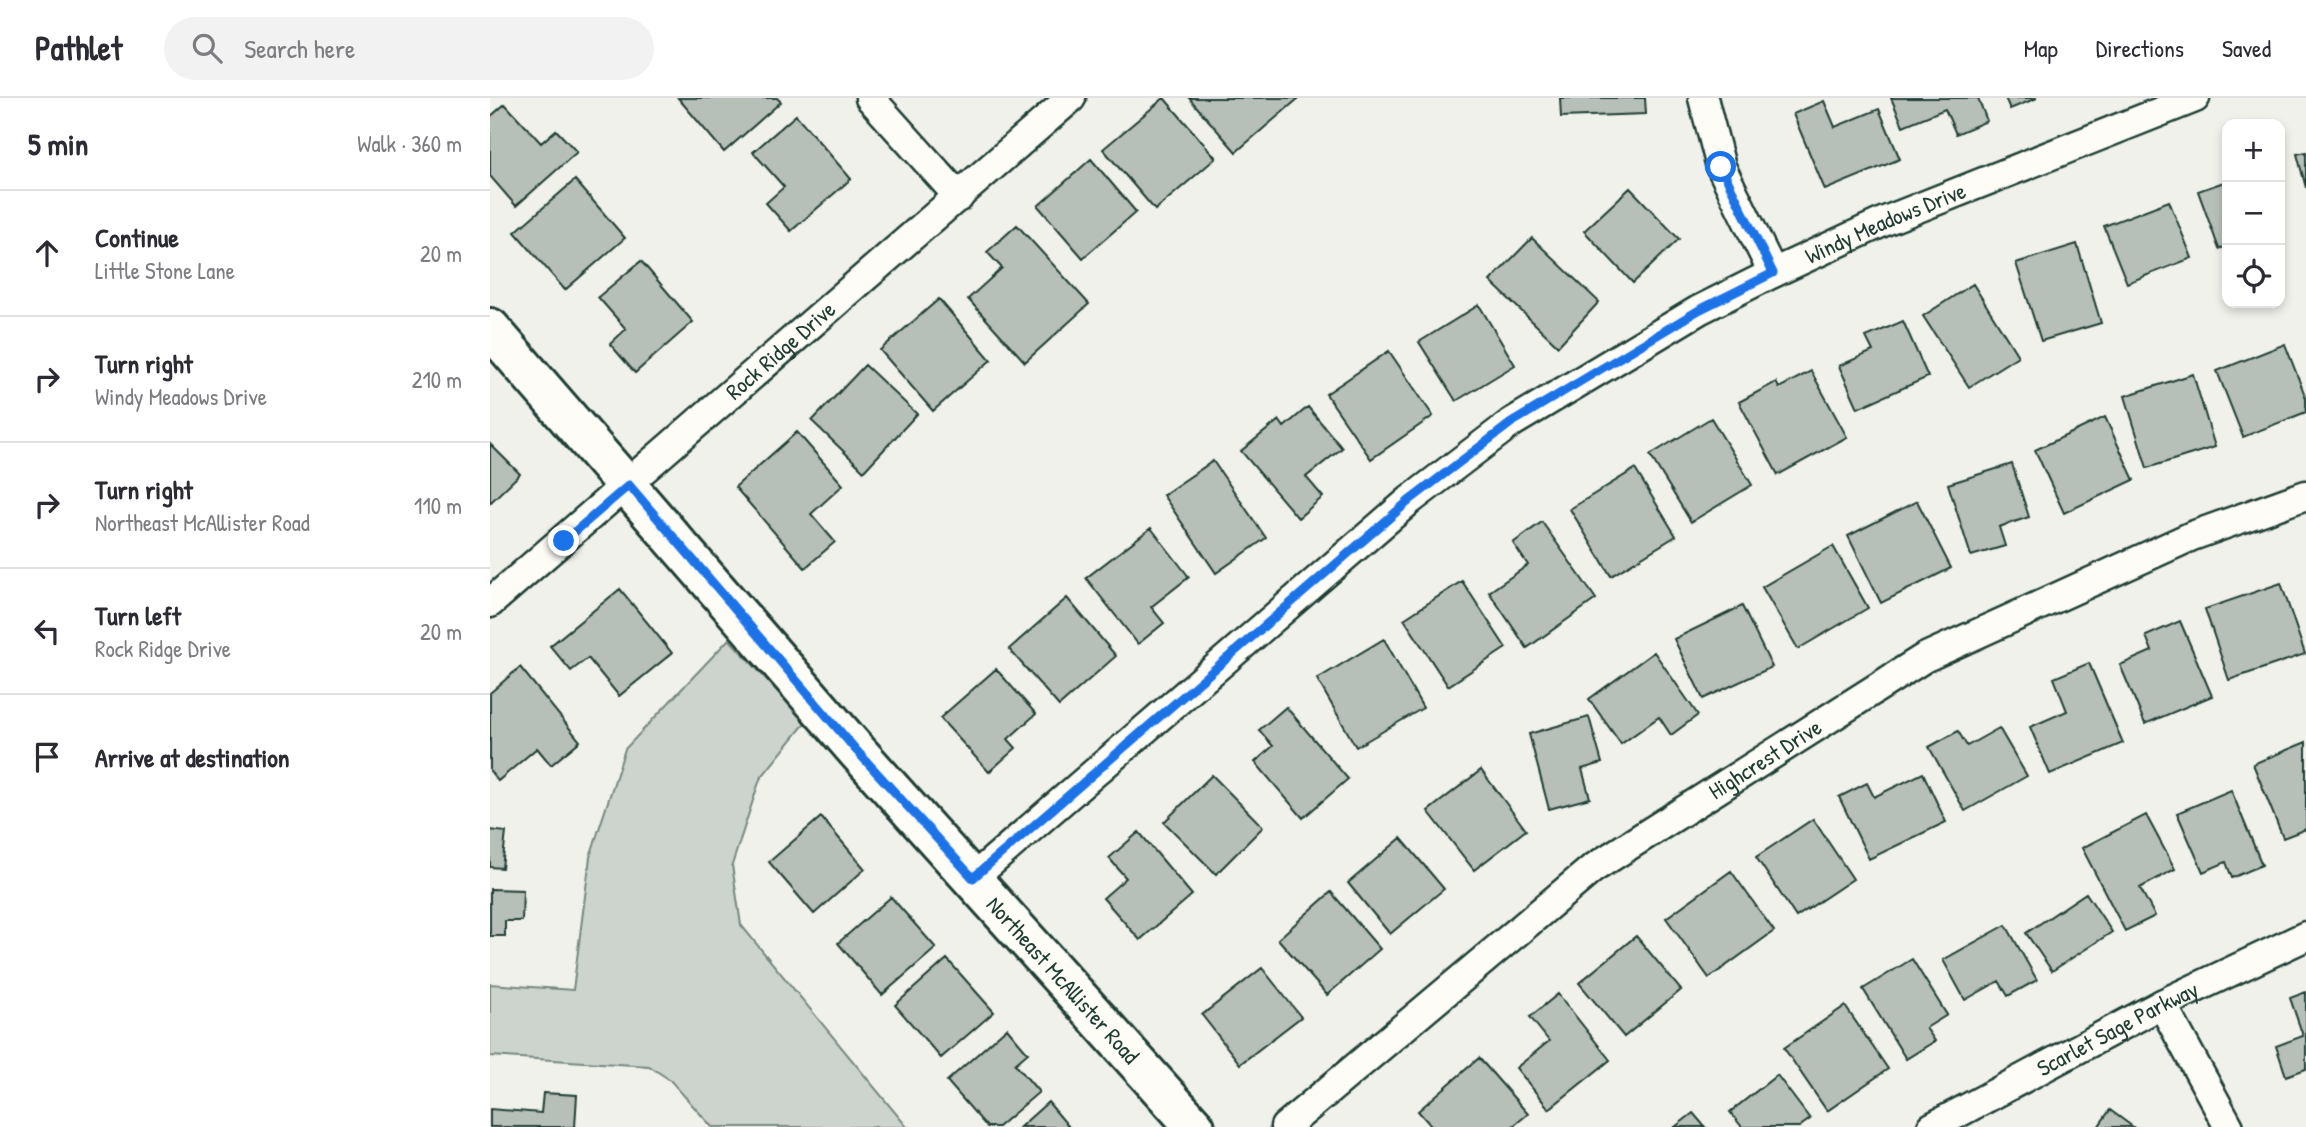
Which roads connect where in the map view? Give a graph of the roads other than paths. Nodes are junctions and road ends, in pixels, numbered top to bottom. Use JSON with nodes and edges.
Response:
{"nodes":[{"id":1,"x":870,"y":98,"type":"edge"},
{"id":2,"x":1071,"y":98,"type":"edge"},
{"id":3,"x":1703,"y":98,"type":"edge"},
{"id":4,"x":2195,"y":98,"type":"edge"},
{"id":5,"x":959,"y":197,"type":"junction"},
{"id":6,"x":1773,"y":273,"type":"junction"},
{"id":7,"x":490,"y":328,"type":"edge"},
{"id":8,"x":629,"y":485,"type":"junction"},
{"id":9,"x":2306,"y":495,"type":"edge"},
{"id":10,"x":490,"y":603,"type":"edge"},
{"id":11,"x":973,"y":878,"type":"junction"},
{"id":12,"x":2306,"y":936,"type":"edge"},
{"id":13,"x":2162,"y":1004,"type":"junction"},
{"id":14,"x":1195,"y":1127,"type":"edge"},
{"id":15,"x":1285,"y":1127,"type":"edge"},
{"id":16,"x":1932,"y":1127,"type":"edge"},
{"id":17,"x":2230,"y":1127,"type":"edge"}],
"edges":[{"from":1,"to":5,"type":"street"},
{"from":2,"to":5,"type":"street","name":"Rock Ridge Drive"},
{"from":3,"to":6,"type":"street"},
{"from":4,"to":6,"type":"street","name":"Windy Meadows Drive"},
{"from":5,"to":8,"type":"street","name":"Rock Ridge Drive"},
{"from":6,"to":11,"type":"street","name":"Windy Meadows Drive"},
{"from":7,"to":8,"type":"street","name":"Northeast McAllister Road"},
{"from":8,"to":10,"type":"street","name":"Rock Ridge Drive"},
{"from":8,"to":11,"type":"street","name":"Northeast McAllister Road"},
{"from":9,"to":15,"type":"street","name":"Highcrest Drive"},
{"from":11,"to":14,"type":"street","name":"Northeast McAllister Road"},
{"from":12,"to":13,"type":"street","name":"Scarlet Sage Parkway"},
{"from":13,"to":16,"type":"street","name":"Scarlet Sage Parkway"},
{"from":13,"to":17,"type":"street"}]}
